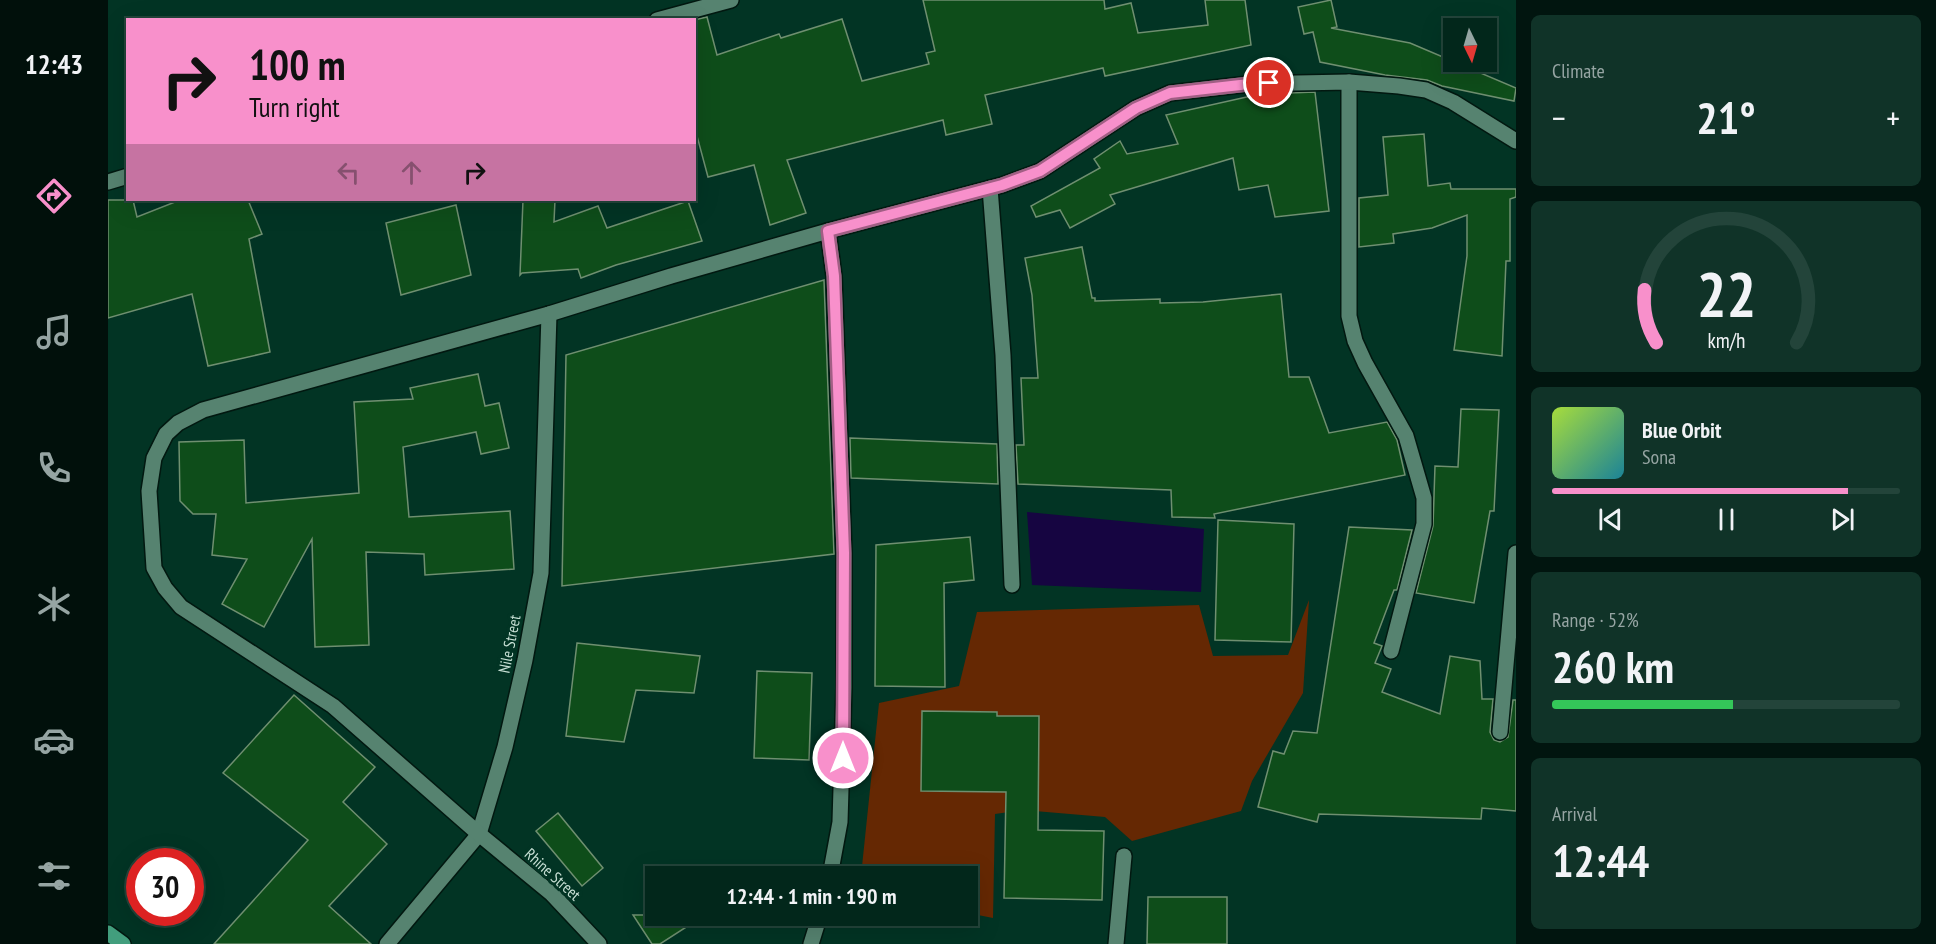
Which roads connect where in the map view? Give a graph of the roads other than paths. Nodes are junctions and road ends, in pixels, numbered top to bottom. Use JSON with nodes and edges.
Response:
{"nodes":[{"id":1,"x":728,"y":0,"type":"edge"},
{"id":2,"x":664,"y":18,"type":"edge"},
{"id":3,"x":1349,"y":82,"type":"junction"},
{"id":4,"x":1516,"y":141,"type":"edge"},
{"id":5,"x":126,"y":177,"type":"edge"},
{"id":6,"x":108,"y":182,"type":"edge"},
{"id":7,"x":990,"y":188,"type":"junction"},
{"id":8,"x":828,"y":231,"type":"junction"},
{"id":9,"x":549,"y":314,"type":"junction"},
{"id":10,"x":1516,"y":553,"type":"edge"},
{"id":11,"x":1012,"y":585,"type":"dead end"},
{"id":12,"x":1391,"y":651,"type":"dead end"},
{"id":13,"x":1500,"y":732,"type":"dead end"},
{"id":14,"x":479,"y":834,"type":"junction"},
{"id":15,"x":1124,"y":856,"type":"dead end"},
{"id":16,"x":832,"y":866,"type":"edge"},
{"id":17,"x":817,"y":926,"type":"edge"},
{"id":18,"x":108,"y":933,"type":"edge"},
{"id":19,"x":123,"y":944,"type":"edge"},
{"id":20,"x":387,"y":944,"type":"edge"},
{"id":21,"x":599,"y":944,"type":"edge"},
{"id":22,"x":811,"y":944,"type":"edge"},
{"id":23,"x":1116,"y":944,"type":"edge"}],
"edges":[{"from":1,"to":2,"type":"street"},
{"from":3,"to":4,"type":"street","name":"Rhine Street"},
{"from":3,"to":7,"type":"street","name":"Rhine Street"},
{"from":3,"to":12,"type":"street"},
{"from":5,"to":6,"type":"street"},
{"from":7,"to":8,"type":"street","name":"Rhine Street"},
{"from":7,"to":11,"type":"street"},
{"from":8,"to":9,"type":"street","name":"Rhine Street"},
{"from":8,"to":16,"type":"street"},
{"from":9,"to":14,"type":"street","name":"Nile Street"},
{"from":9,"to":14,"type":"street","name":"Rhine Street"},
{"from":10,"to":13,"type":"street"},
{"from":14,"to":20,"type":"street","name":"Nile Street"},
{"from":14,"to":21,"type":"street","name":"Rhine Street"},
{"from":15,"to":23,"type":"street"},
{"from":17,"to":22,"type":"street"},
{"from":18,"to":19,"type":"main road"}]}
